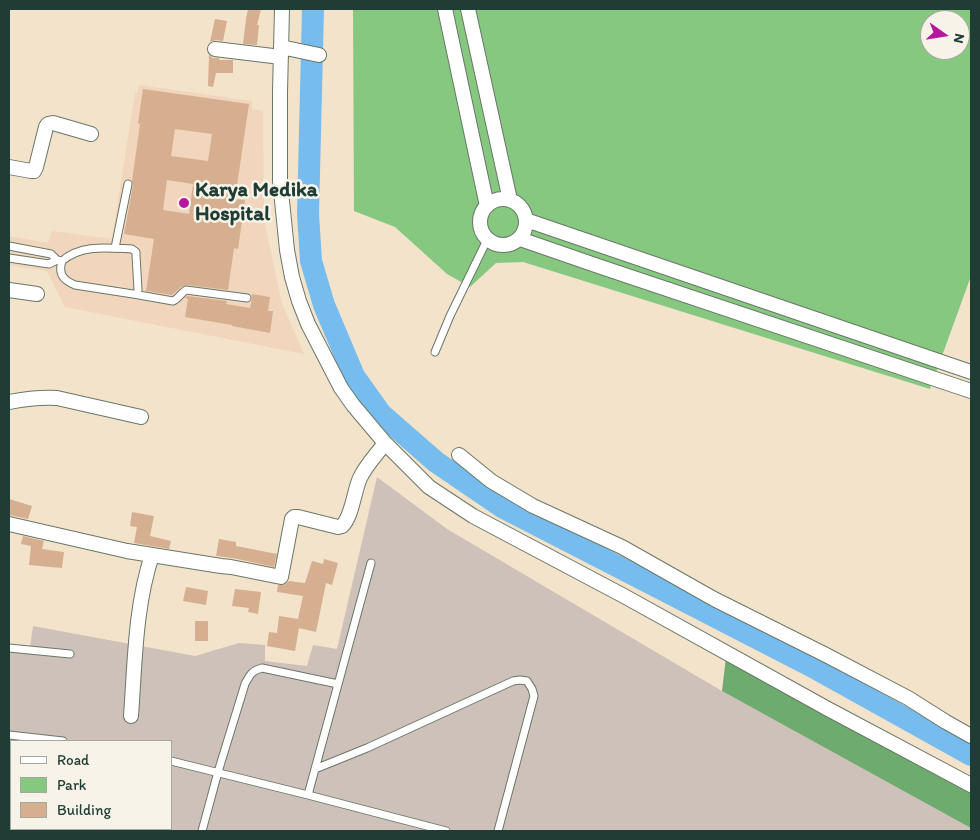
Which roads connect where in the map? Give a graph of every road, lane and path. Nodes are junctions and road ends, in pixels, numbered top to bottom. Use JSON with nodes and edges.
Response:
{"nodes":[{"id":1,"x":282,"y":9,"type":"edge"},
{"id":2,"x":445,"y":9,"type":"edge"},
{"id":3,"x":468,"y":9,"type":"edge"},
{"id":4,"x":216,"y":49,"type":"dead end"},
{"id":5,"x":281,"y":52,"type":"junction"},
{"id":6,"x":318,"y":54,"type":"dead end"},
{"id":7,"x":91,"y":134,"type":"dead end"},
{"id":8,"x":9,"y":167,"type":"edge"},
{"id":9,"x":128,"y":184,"type":"dead end"},
{"id":10,"x":510,"y":200,"type":"junction"},
{"id":11,"x":487,"y":206,"type":"junction"},
{"id":12,"x":526,"y":220,"type":"junction"},
{"id":13,"x":520,"y":238,"type":"junction"},
{"id":14,"x":487,"y":240,"type":"junction"},
{"id":15,"x":9,"y":246,"type":"edge"},
{"id":16,"x":115,"y":248,"type":"junction"},
{"id":17,"x":9,"y":258,"type":"edge"},
{"id":18,"x":59,"y":260,"type":"junction"},
{"id":19,"x":9,"y":290,"type":"edge"},
{"id":20,"x":37,"y":294,"type":"dead end"},
{"id":21,"x":137,"y":294,"type":"junction"},
{"id":22,"x":247,"y":298,"type":"dead end"},
{"id":23,"x":435,"y":352,"type":"dead end"},
{"id":24,"x":971,"y":372,"type":"edge"},
{"id":25,"x":971,"y":391,"type":"edge"},
{"id":26,"x":9,"y":402,"type":"edge"},
{"id":27,"x":141,"y":417,"type":"dead end"},
{"id":28,"x":385,"y":443,"type":"junction"},
{"id":29,"x":459,"y":455,"type":"dead end"},
{"id":30,"x":9,"y":524,"type":"edge"},
{"id":31,"x":152,"y":555,"type":"junction"},
{"id":32,"x":371,"y":563,"type":"dead end"},
{"id":33,"x":9,"y":648,"type":"edge"},
{"id":34,"x":70,"y":654,"type":"dead end"},
{"id":35,"x":338,"y":684,"type":"junction"},
{"id":36,"x":131,"y":716,"type":"dead end"},
{"id":37,"x":9,"y":735,"type":"edge"},
{"id":38,"x":971,"y":736,"type":"edge"},
{"id":39,"x":54,"y":740,"type":"edge"},
{"id":40,"x":172,"y":761,"type":"edge"},
{"id":41,"x":315,"y":769,"type":"junction"},
{"id":42,"x":218,"y":772,"type":"junction"},
{"id":43,"x":971,"y":785,"type":"edge"},
{"id":44,"x":308,"y":794,"type":"junction"},
{"id":45,"x":202,"y":831,"type":"edge"},
{"id":46,"x":446,"y":831,"type":"edge"},
{"id":47,"x":498,"y":831,"type":"edge"}],
"edges":[{"from":1,"to":5,"type":"street"},
{"from":2,"to":11,"type":"street"},
{"from":3,"to":10,"type":"street"},
{"from":4,"to":5,"type":"street"},
{"from":5,"to":6,"type":"street"},
{"from":5,"to":28,"type":"street"},
{"from":7,"to":8,"type":"street"},
{"from":9,"to":16,"type":"lane"},
{"from":10,"to":11,"type":"street"},
{"from":10,"to":12,"type":"street"},
{"from":11,"to":14,"type":"street"},
{"from":12,"to":13,"type":"street"},
{"from":12,"to":24,"type":"street"},
{"from":13,"to":14,"type":"street"},
{"from":13,"to":25,"type":"street"},
{"from":14,"to":23,"type":"lane"},
{"from":15,"to":18,"type":"lane"},
{"from":16,"to":18,"type":"lane"},
{"from":16,"to":21,"type":"lane"},
{"from":17,"to":18,"type":"lane"},
{"from":18,"to":21,"type":"lane"},
{"from":19,"to":20,"type":"street"},
{"from":21,"to":22,"type":"lane"},
{"from":26,"to":27,"type":"street"},
{"from":28,"to":31,"type":"street"},
{"from":28,"to":43,"type":"street"},
{"from":29,"to":38,"type":"street"},
{"from":30,"to":31,"type":"street"},
{"from":31,"to":36,"type":"street"},
{"from":32,"to":35,"type":"lane"},
{"from":33,"to":34,"type":"lane"},
{"from":35,"to":41,"type":"lane"},
{"from":35,"to":42,"type":"lane"},
{"from":37,"to":39,"type":"lane"},
{"from":40,"to":42,"type":"lane"},
{"from":41,"to":44,"type":"lane"},
{"from":41,"to":47,"type":"lane"},
{"from":42,"to":44,"type":"lane"},
{"from":42,"to":45,"type":"lane"},
{"from":44,"to":46,"type":"lane"}]}
